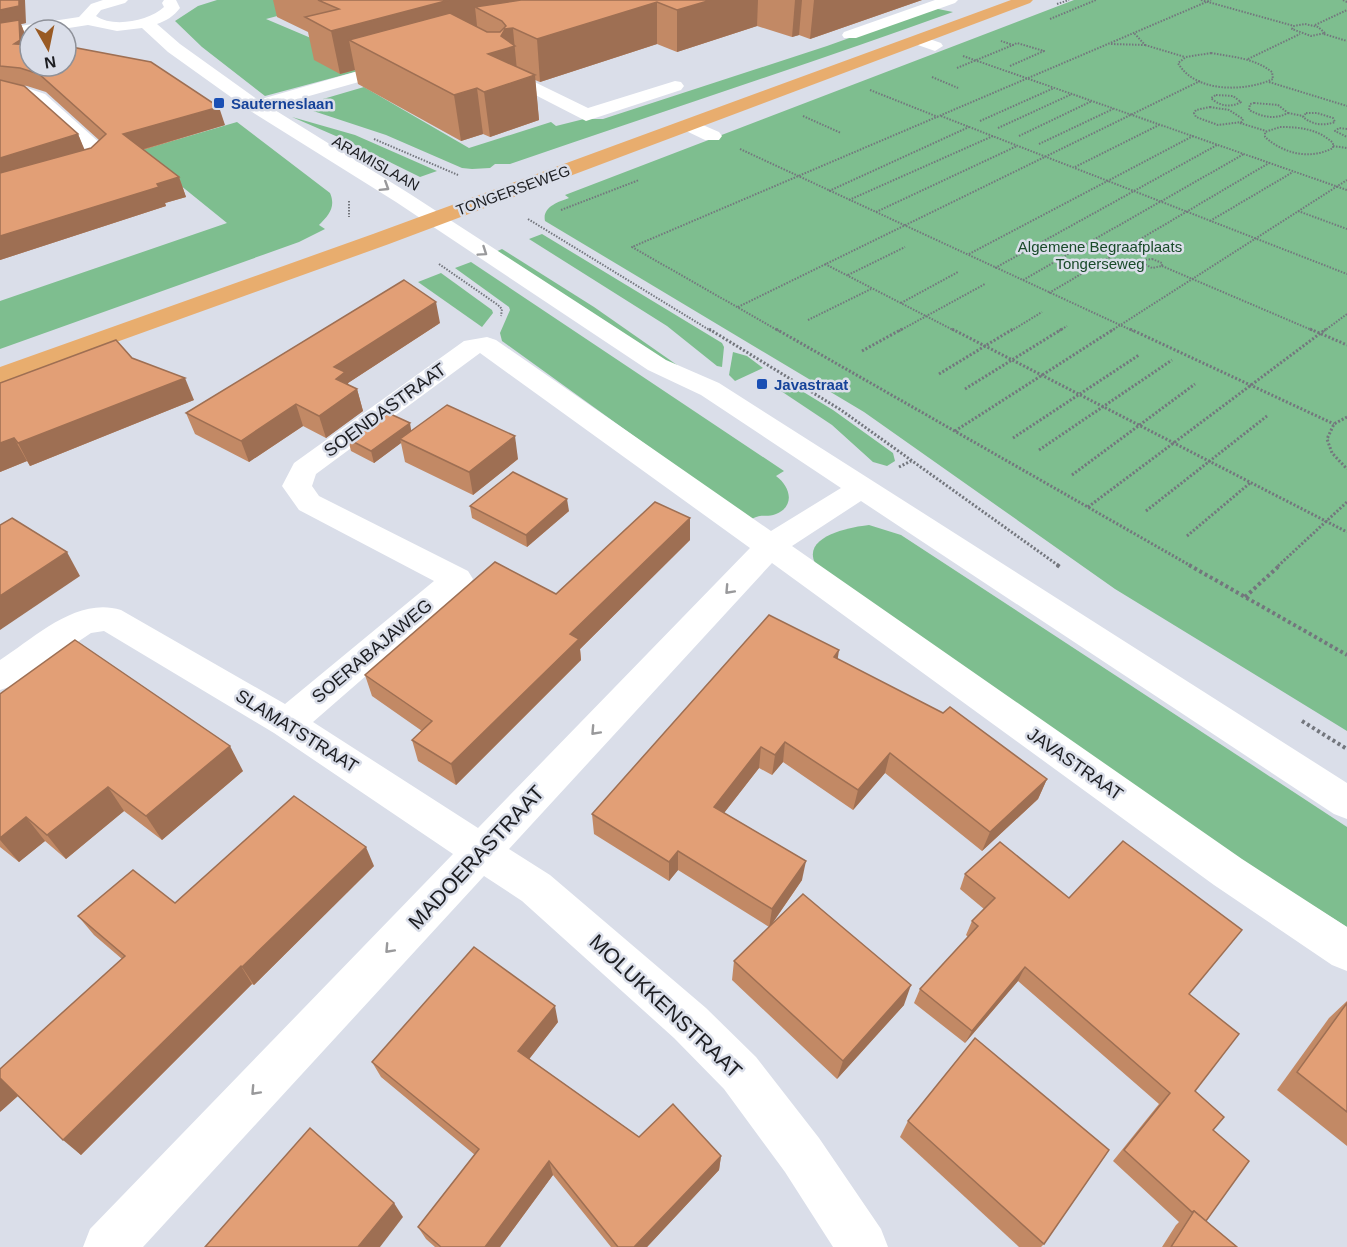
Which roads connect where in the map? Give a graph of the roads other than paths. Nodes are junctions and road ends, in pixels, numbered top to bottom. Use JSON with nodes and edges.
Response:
{"nodes":[{"id":1,"x":950,"y":0,"type":"edge"},
{"id":2,"x":1025,"y":0,"type":"edge"},
{"id":3,"x":114,"y":1,"type":"edge"},
{"id":4,"x":171,"y":1,"type":"edge"},
{"id":5,"x":89,"y":20,"type":"junction"},
{"id":6,"x":145,"y":22,"type":"junction"},
{"id":7,"x":0,"y":34,"type":"edge"},
{"id":8,"x":850,"y":35,"type":"dead end"},
{"id":9,"x":918,"y":40,"type":"junction"},
{"id":10,"x":935,"y":46,"type":"dead end"},
{"id":11,"x":416,"y":60,"type":"edge"},
{"id":12,"x":516,"y":78,"type":"edge"},
{"id":13,"x":675,"y":86,"type":"dead end"},
{"id":14,"x":0,"y":89,"type":"edge"},
{"id":15,"x":255,"y":106,"type":"junction"},
{"id":16,"x":689,"y":125,"type":"junction"},
{"id":17,"x":712,"y":136,"type":"road end"},
{"id":18,"x":0,"y":188,"type":"edge"},
{"id":19,"x":445,"y":215,"type":"junction"},
{"id":20,"x":491,"y":332,"type":"joint"},
{"id":21,"x":0,"y":376,"type":"edge"},
{"id":22,"x":861,"y":488,"type":"junction"},
{"id":23,"x":769,"y":547,"type":"junction"},
{"id":24,"x":457,"y":579,"type":"joint"},
{"id":25,"x":0,"y":678,"type":"edge"},
{"id":26,"x":287,"y":723,"type":"junction"},
{"id":27,"x":1347,"y":803,"type":"edge"},
{"id":28,"x":482,"y":851,"type":"junction"},
{"id":29,"x":1347,"y":951,"type":"edge"},
{"id":30,"x":108,"y":1247,"type":"edge"},
{"id":31,"x":863,"y":1247,"type":"edge"}],
"edges":[{"from":1,"to":8,"type":"street"},
{"from":2,"to":9,"type":"main road","name":"TONGERSEWEG"},
{"from":3,"to":5,"type":"street"},
{"from":4,"to":6,"type":"street"},
{"from":5,"to":6,"type":"street"},
{"from":5,"to":7,"type":"street"},
{"from":6,"to":15,"type":"street","name":"ARAMISLAAN"},
{"from":9,"to":10,"type":"street"},
{"from":9,"to":16,"type":"main road","name":"TONGERSEWEG"},
{"from":11,"to":15,"type":"street"},
{"from":12,"to":13,"type":"street"},
{"from":14,"to":18,"type":"street"},
{"from":15,"to":19,"type":"street","name":"ARAMISLAAN"},
{"from":16,"to":17,"type":"street"},
{"from":16,"to":19,"type":"main road","name":"TONGERSEWEG"},
{"from":19,"to":21,"type":"main road","name":"TONGERSEWEG"},
{"from":19,"to":22,"type":"street"},
{"from":20,"to":23,"type":"street","name":"JAVASTRAAT"},
{"from":20,"to":24,"type":"street","name":"SOENDASTRAAT"},
{"from":22,"to":23,"type":"street","name":"MADOERASTRAAT"},
{"from":22,"to":27,"type":"street"},
{"from":23,"to":28,"type":"street","name":"MADOERASTRAAT","one_way":true},
{"from":23,"to":29,"type":"street","name":"JAVASTRAAT"},
{"from":24,"to":26,"type":"street","name":"SOERABAJAWEG"},
{"from":25,"to":26,"type":"street","name":"SLAMATSTRAAT"},
{"from":26,"to":28,"type":"street","name":"SLAMATSTRAAT"},
{"from":28,"to":30,"type":"street","name":"MADOERASTRAAT","one_way":true},
{"from":28,"to":31,"type":"street","name":"MOLUKKENSTRAAT"}]}
